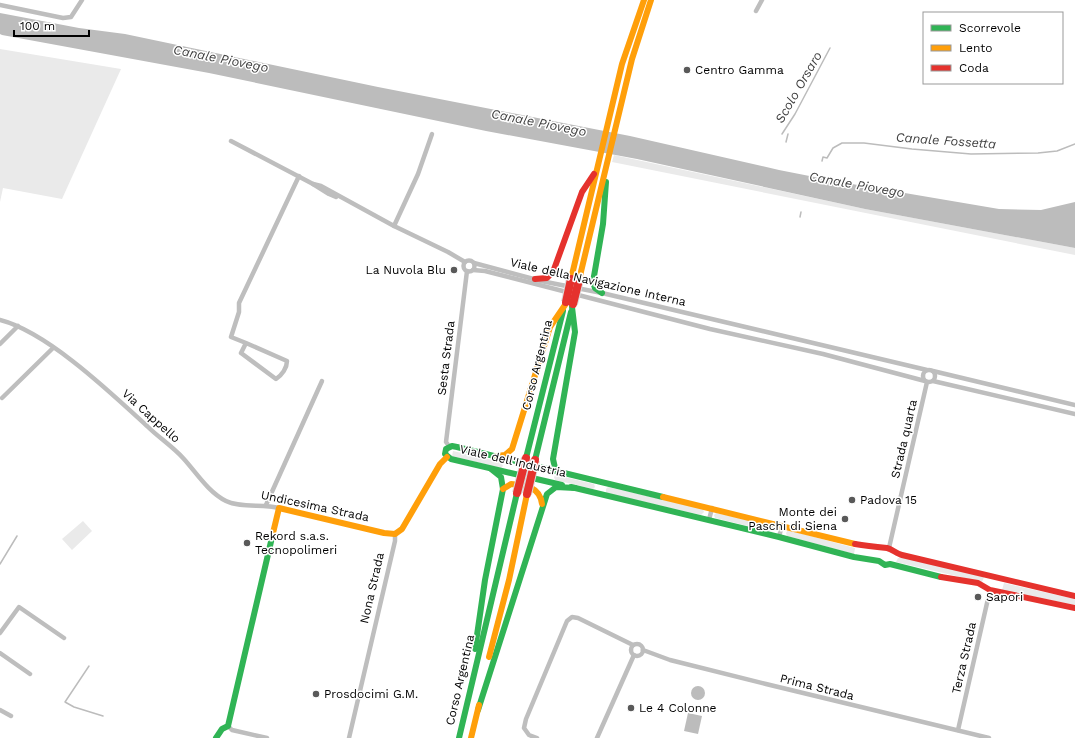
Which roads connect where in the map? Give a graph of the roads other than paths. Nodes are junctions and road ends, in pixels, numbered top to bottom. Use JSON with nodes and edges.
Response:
{"nodes":[{"id":1,"x":82,"y":0,"type":"edge"},
{"id":2,"x":639,"y":0,"type":"edge"},
{"id":3,"x":644,"y":0,"type":"edge"},
{"id":4,"x":651,"y":0,"type":"edge"},
{"id":5,"x":657,"y":0,"type":"edge"},
{"id":6,"x":762,"y":0,"type":"edge"},
{"id":7,"x":0,"y":5,"type":"edge"},
{"id":8,"x":756,"y":11,"type":"dead end"},
{"id":9,"x":641,"y":28,"type":"junction"},
{"id":10,"x":628,"y":44,"type":"junction"},
{"id":11,"x":432,"y":134,"type":"dead end"},
{"id":12,"x":231,"y":141,"type":"dead end"},
{"id":13,"x":596,"y":170,"type":"junction"},
{"id":14,"x":605,"y":170,"type":"junction"},
{"id":15,"x":299,"y":176,"type":"junction"},
{"id":16,"x":394,"y":226,"type":"junction"},
{"id":17,"x":465,"y":262,"type":"junction"},
{"id":18,"x":474,"y":263,"type":"junction"},
{"id":19,"x":470,"y":270,"type":"junction"},
{"id":20,"x":535,"y":279,"type":"junction"},
{"id":21,"x":575,"y":280,"type":"junction"},
{"id":22,"x":602,"y":294,"type":"junction"},
{"id":23,"x":569,"y":304,"type":"junction"},
{"id":24,"x":0,"y":320,"type":"edge"},
{"id":25,"x":717,"y":320,"type":"junction"},
{"id":26,"x":729,"y":323,"type":"junction"},
{"id":27,"x":18,"y":326,"type":"junction"},
{"id":28,"x":707,"y":328,"type":"junction"},
{"id":29,"x":730,"y":333,"type":"junction"},
{"id":30,"x":246,"y":343,"type":"junction"},
{"id":31,"x":0,"y":344,"type":"edge"},
{"id":32,"x":825,"y":346,"type":"junction"},
{"id":33,"x":53,"y":348,"type":"junction"},
{"id":34,"x":823,"y":354,"type":"junction"},
{"id":35,"x":928,"y":370,"type":"junction"},
{"id":36,"x":933,"y":371,"type":"junction"},
{"id":37,"x":322,"y":381,"type":"dead end"},
{"id":38,"x":926,"y":381,"type":"junction"},
{"id":39,"x":933,"y":381,"type":"junction"},
{"id":40,"x":2,"y":398,"type":"dead end"},
{"id":41,"x":1075,"y":405,"type":"edge"},
{"id":42,"x":1075,"y":414,"type":"edge"},
{"id":43,"x":449,"y":446,"type":"junction"},
{"id":44,"x":497,"y":456,"type":"junction"},
{"id":45,"x":447,"y":457,"type":"junction"},
{"id":46,"x":491,"y":469,"type":"junction"},
{"id":47,"x":559,"y":472,"type":"junction"},
{"id":48,"x":575,"y":488,"type":"junction"},
{"id":49,"x":503,"y":489,"type":"junction"},
{"id":50,"x":230,"y":503,"type":"joint"},
{"id":51,"x":266,"y":505,"type":"junction"},
{"id":52,"x":542,"y":505,"type":"junction"},
{"id":53,"x":279,"y":508,"type":"junction"},
{"id":54,"x":712,"y":508,"type":"junction"},
{"id":55,"x":709,"y":520,"type":"junction"},
{"id":56,"x":782,"y":525,"type":"junction"},
{"id":57,"x":395,"y":534,"type":"junction"},
{"id":58,"x":779,"y":537,"type":"junction"},
{"id":59,"x":888,"y":550,"type":"junction"},
{"id":60,"x":879,"y":561,"type":"junction"},
{"id":61,"x":890,"y":564,"type":"junction"},
{"id":62,"x":990,"y":576,"type":"junction"},
{"id":63,"x":999,"y":579,"type":"junction"},
{"id":64,"x":990,"y":589,"type":"junction"},
{"id":65,"x":1075,"y":596,"type":"edge"},
{"id":66,"x":1075,"y":608,"type":"edge"},
{"id":67,"x":0,"y":633,"type":"edge"},
{"id":68,"x":64,"y":638,"type":"dead end"},
{"id":69,"x":634,"y":645,"type":"junction"},
{"id":70,"x":643,"y":650,"type":"junction"},
{"id":71,"x":0,"y":653,"type":"edge"},
{"id":72,"x":634,"y":655,"type":"junction"},
{"id":73,"x":30,"y":674,"type":"dead end"},
{"id":74,"x":467,"y":707,"type":"junction"},
{"id":75,"x":0,"y":710,"type":"edge"},
{"id":76,"x":478,"y":710,"type":"junction"},
{"id":77,"x":11,"y":716,"type":"dead end"},
{"id":78,"x":228,"y":726,"type":"junction"},
{"id":79,"x":958,"y":730,"type":"junction"},
{"id":80,"x":216,"y":738,"type":"edge"},
{"id":81,"x":267,"y":738,"type":"edge"},
{"id":82,"x":349,"y":738,"type":"edge"},
{"id":83,"x":459,"y":738,"type":"edge"},
{"id":84,"x":471,"y":738,"type":"edge"},
{"id":85,"x":537,"y":738,"type":"edge"},
{"id":86,"x":597,"y":738,"type":"edge"},
{"id":87,"x":989,"y":738,"type":"edge"}],
"edges":[{"from":1,"to":7,"type":"street"},
{"from":2,"to":10,"type":"main road"},
{"from":3,"to":10,"type":"main road","name":"Corso Argentina"},
{"from":4,"to":9,"type":"main road","name":"Corso Argentina"},
{"from":5,"to":9,"type":"main road"},
{"from":6,"to":8,"type":"street"},
{"from":9,"to":14,"type":"main road","name":"Corso Argentina"},
{"from":10,"to":13,"type":"main road","name":"Corso Argentina"},
{"from":11,"to":16,"type":"street"},
{"from":12,"to":15,"type":"street","name":"Viale della Navigazione Interna"},
{"from":13,"to":20,"type":"main road"},
{"from":13,"to":21,"type":"main road","name":"Corso Argentina"},
{"from":14,"to":21,"type":"main road","name":"Corso Argentina"},
{"from":14,"to":22,"type":"main road"},
{"from":15,"to":16,"type":"street","name":"Viale della Navigazione Interna"},
{"from":15,"to":30,"type":"street"},
{"from":16,"to":17,"type":"street","name":"Viale della Navigazione Interna"},
{"from":17,"to":18,"type":"street","name":"Viale della Navigazione Interna"},
{"from":17,"to":19,"type":"street"},
{"from":18,"to":19,"type":"street"},
{"from":18,"to":20,"type":"street","name":"Viale della Navigazione Interna"},
{"from":19,"to":28,"type":"street","name":"Viale della Navigazione Interna"},
{"from":19,"to":43,"type":"street","name":"Sesta Strada"},
{"from":20,"to":22,"type":"street","name":"Viale della Navigazione Interna"},
{"from":21,"to":23,"type":"main road","name":"Corso Argentina","bridge":true},
{"from":22,"to":25,"type":"street","name":"Viale della Navigazione Interna"},
{"from":23,"to":44,"type":"main road"},
{"from":23,"to":47,"type":"main road"},
{"from":23,"to":74,"type":"main road","name":"Corso Argentina","bridge":true},
{"from":23,"to":76,"type":"main road","name":"Corso Argentina","bridge":true},
{"from":24,"to":27,"type":"street","name":"Via Cappello"},
{"from":25,"to":26,"type":"street","name":"Viale della Navigazione Interna"},
{"from":25,"to":28,"type":"street"},
{"from":26,"to":29,"type":"street"},
{"from":26,"to":32,"type":"street","name":"Viale della Navigazione Interna"},
{"from":27,"to":31,"type":"street"},
{"from":27,"to":33,"type":"street","name":"Via Cappello"},
{"from":28,"to":29,"type":"street","name":"Viale della Navigazione Interna"},
{"from":29,"to":34,"type":"street","name":"Viale della Navigazione Interna"},
{"from":30,"to":30,"type":"street"},
{"from":32,"to":34,"type":"street"},
{"from":32,"to":35,"type":"street","name":"Viale della Navigazione Interna"},
{"from":33,"to":40,"type":"street"},
{"from":33,"to":50,"type":"street","name":"Via Cappello"},
{"from":34,"to":38,"type":"street","name":"Viale della Navigazione Interna"},
{"from":35,"to":36,"type":"street","name":"Viale della Navigazione Interna"},
{"from":35,"to":38,"type":"street"},
{"from":36,"to":39,"type":"street"},
{"from":36,"to":41,"type":"street","name":"Viale della Navigazione Interna"},
{"from":37,"to":51,"type":"street"},
{"from":38,"to":39,"type":"street","name":"Viale della Navigazione Interna"},
{"from":38,"to":59,"type":"street","name":"Strada quarta"},
{"from":39,"to":42,"type":"street","name":"Viale della Navigazione Interna"},
{"from":43,"to":44,"type":"main road","name":"Viale dell'Industria"},
{"from":43,"to":45,"type":"main road","name":"Viale dell'Industria"},
{"from":44,"to":47,"type":"main road","name":"Viale dell'Industria"},
{"from":45,"to":46,"type":"main road","name":"Viale dell'Industria"},
{"from":45,"to":57,"type":"main road"},
{"from":46,"to":48,"type":"main road","name":"Viale dell'Industria"},
{"from":46,"to":49,"type":"main road"},
{"from":47,"to":54,"type":"main road","name":"Viale dell'Industria"},
{"from":48,"to":52,"type":"main road"},
{"from":48,"to":55,"type":"main road","name":"Viale dell'Industria"},
{"from":49,"to":52,"type":"main road"},
{"from":49,"to":74,"type":"main road"},
{"from":50,"to":51,"type":"street","name":"Undicesima Strada"},
{"from":51,"to":53,"type":"street","name":"Undicesima Strada"},
{"from":52,"to":76,"type":"main road"},
{"from":53,"to":57,"type":"main road","name":"Undicesima Strada"},
{"from":53,"to":78,"type":"main road"},
{"from":54,"to":55,"type":"street"},
{"from":54,"to":56,"type":"main road","name":"Viale dell'Industria"},
{"from":55,"to":58,"type":"main road","name":"Viale dell'Industria"},
{"from":56,"to":58,"type":"street"},
{"from":56,"to":59,"type":"main road","name":"Viale dell'Industria"},
{"from":57,"to":82,"type":"street","name":"Nona Strada"},
{"from":58,"to":60,"type":"main road","name":"Viale dell'Industria"},
{"from":59,"to":60,"type":"main road"},
{"from":59,"to":61,"type":"main road"},
{"from":59,"to":62,"type":"main road","name":"Viale dell'Industria"},
{"from":60,"to":61,"type":"main road","name":"Viale dell'Industria"},
{"from":61,"to":64,"type":"main road","name":"Viale dell'Industria"},
{"from":62,"to":63,"type":"main road","name":"Viale dell'Industria"},
{"from":62,"to":64,"type":"main road"},
{"from":63,"to":64,"type":"main road"},
{"from":63,"to":65,"type":"main road","name":"Viale dell'Industria"},
{"from":64,"to":66,"type":"main road","name":"Viale dell'Industria"},
{"from":64,"to":79,"type":"street","name":"Terza Strada"},
{"from":67,"to":68,"type":"street"},
{"from":69,"to":70,"type":"street","name":"Prima Strada"},
{"from":69,"to":72,"type":"street"},
{"from":69,"to":85,"type":"street","name":"Prima Strada"},
{"from":70,"to":72,"type":"street"},
{"from":70,"to":79,"type":"street","name":"Prima Strada"},
{"from":71,"to":73,"type":"street"},
{"from":72,"to":86,"type":"street"},
{"from":74,"to":83,"type":"main road","name":"Corso Argentina"},
{"from":75,"to":77,"type":"street"},
{"from":76,"to":84,"type":"main road","name":"Corso Argentina"},
{"from":78,"to":80,"type":"main road"},
{"from":78,"to":81,"type":"street"},
{"from":79,"to":87,"type":"street","name":"Prima Strada"}]}
